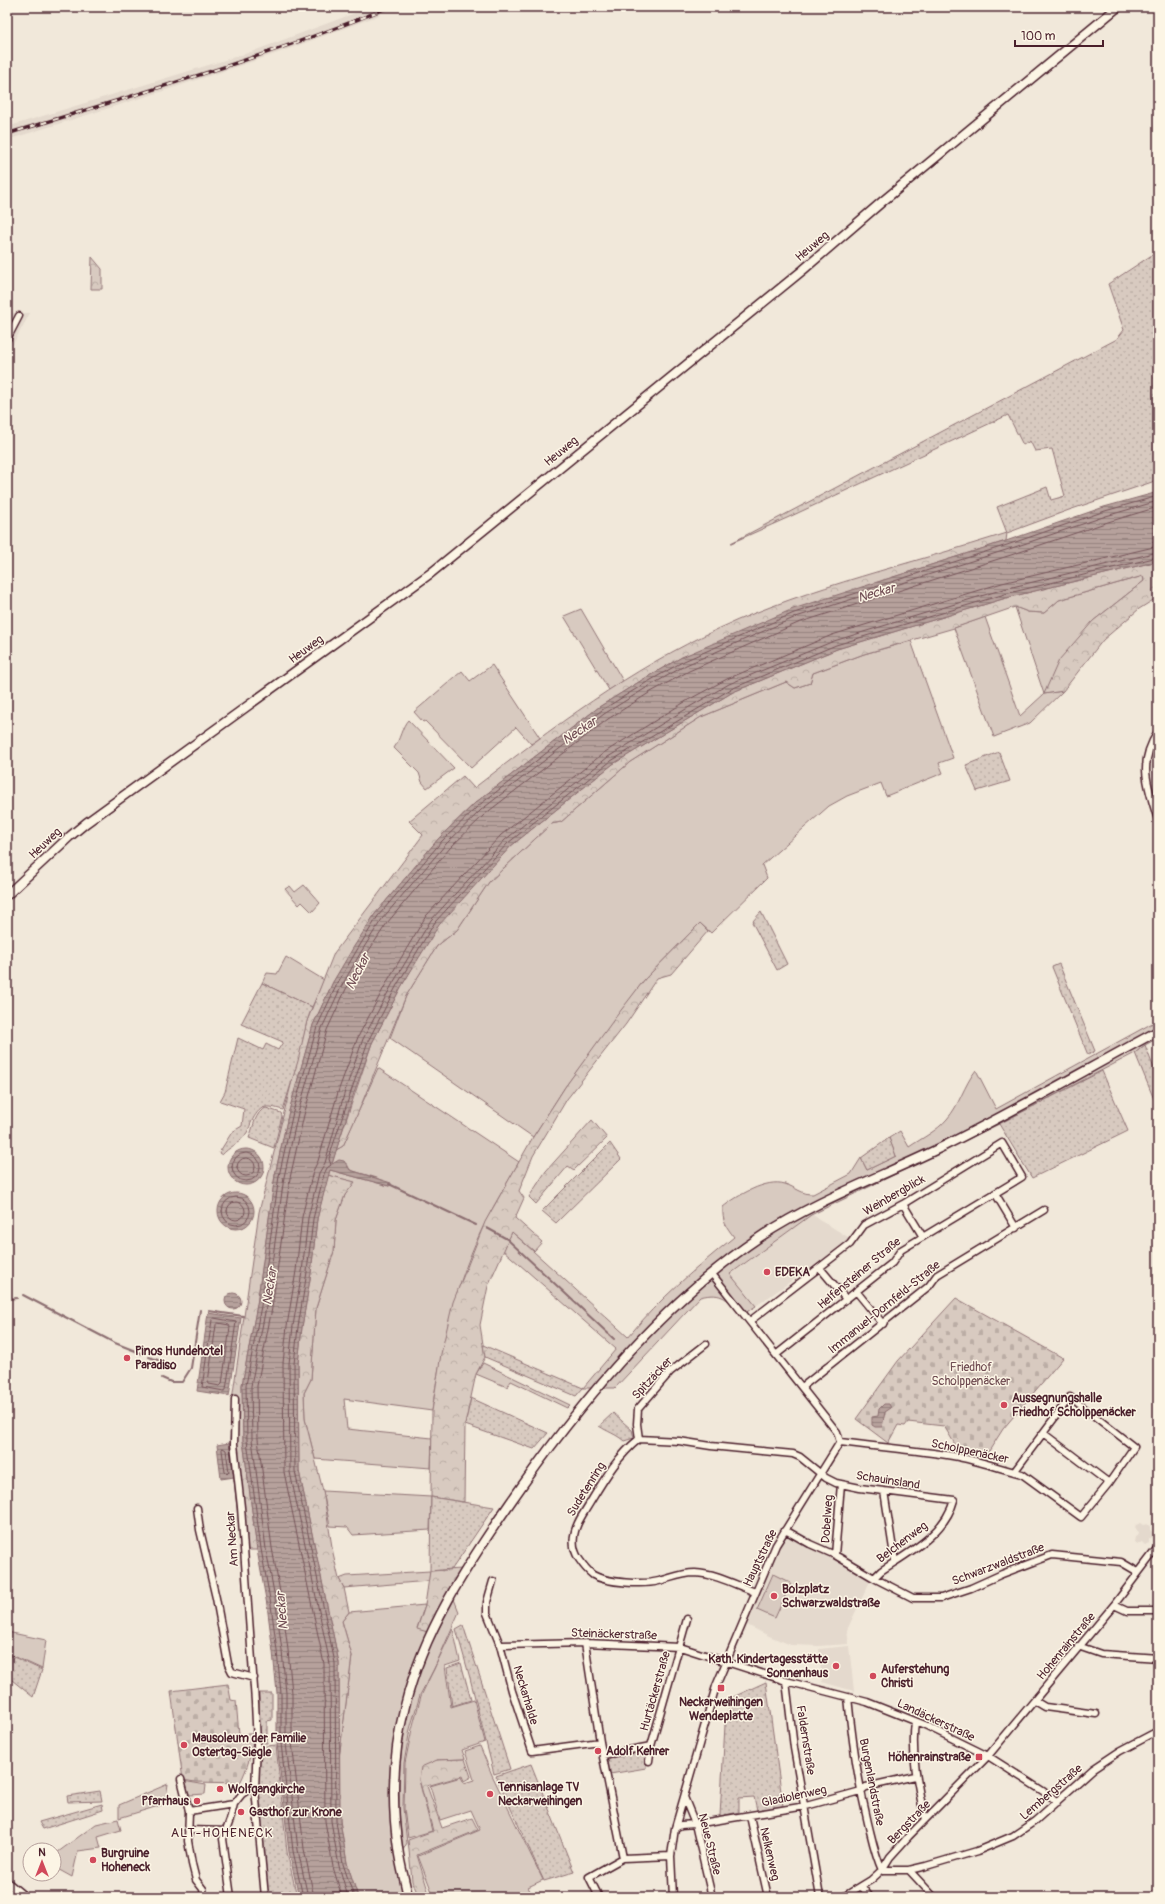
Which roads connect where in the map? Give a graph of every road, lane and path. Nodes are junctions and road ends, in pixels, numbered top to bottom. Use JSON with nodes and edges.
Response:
{"nodes":[{"id":1,"x":1117,"y":7,"type":"edge"},
{"id":2,"x":19,"y":316,"type":"dead end"},
{"id":3,"x":7,"y":339,"type":"edge"},
{"id":4,"x":1158,"y":732,"type":"edge"},
{"id":5,"x":1158,"y":820,"type":"edge"},
{"id":6,"x":7,"y":895,"type":"edge"},
{"id":7,"x":1158,"y":1031,"type":"edge"},
{"id":8,"x":1002,"y":1143,"type":"joint"},
{"id":9,"x":995,"y":1193,"type":"junction"},
{"id":10,"x":903,"y":1204,"type":"junction"},
{"id":11,"x":1044,"y":1210,"type":"dead end"},
{"id":12,"x":1016,"y":1228,"type":"junction"},
{"id":13,"x":923,"y":1237,"type":"junction"},
{"id":14,"x":820,"y":1268,"type":"junction"},
{"id":15,"x":712,"y":1274,"type":"junction"},
{"id":16,"x":856,"y":1291,"type":"junction"},
{"id":17,"x":846,"y":1299,"type":"junction"},
{"id":18,"x":750,"y":1321,"type":"junction"},
{"id":19,"x":883,"y":1324,"type":"junction"},
{"id":20,"x":706,"y":1344,"type":"dead end"},
{"id":21,"x":777,"y":1354,"type":"junction"},
{"id":22,"x":802,"y":1387,"type":"junction"},
{"id":23,"x":235,"y":1399,"type":"dead end"},
{"id":24,"x":1043,"y":1432,"type":"junction"},
{"id":25,"x":639,"y":1439,"type":"junction"},
{"id":26,"x":840,"y":1442,"type":"junction"},
{"id":27,"x":1014,"y":1472,"type":"junction"},
{"id":28,"x":821,"y":1474,"type":"junction"},
{"id":29,"x":1109,"y":1482,"type":"junction"},
{"id":30,"x":840,"y":1484,"type":"junction"},
{"id":31,"x":884,"y":1491,"type":"junction"},
{"id":32,"x":954,"y":1500,"type":"joint"},
{"id":33,"x":197,"y":1508,"type":"dead end"},
{"id":34,"x":785,"y":1530,"type":"junction"},
{"id":35,"x":1158,"y":1547,"type":"edge"},
{"id":36,"x":835,"y":1555,"type":"junction"},
{"id":37,"x":896,"y":1562,"type":"junction"},
{"id":38,"x":1138,"y":1572,"type":"junction"},
{"id":39,"x":874,"y":1578,"type":"junction"},
{"id":40,"x":493,"y":1581,"type":"dead end"},
{"id":41,"x":755,"y":1592,"type":"junction"},
{"id":42,"x":1114,"y":1605,"type":"junction"},
{"id":43,"x":1158,"y":1611,"type":"edge"},
{"id":44,"x":687,"y":1619,"type":"dead end"},
{"id":45,"x":585,"y":1643,"type":"junction"},
{"id":46,"x":500,"y":1645,"type":"junction"},
{"id":47,"x":1078,"y":1646,"type":"junction"},
{"id":48,"x":680,"y":1647,"type":"junction"},
{"id":49,"x":1158,"y":1658,"type":"edge"},
{"id":50,"x":725,"y":1661,"type":"junction"},
{"id":51,"x":254,"y":1678,"type":"junction"},
{"id":52,"x":786,"y":1681,"type":"junction"},
{"id":53,"x":848,"y":1697,"type":"junction"},
{"id":54,"x":1035,"y":1701,"type":"junction"},
{"id":55,"x":1096,"y":1714,"type":"dead end"},
{"id":56,"x":915,"y":1721,"type":"junction"},
{"id":57,"x":1158,"y":1731,"type":"edge"},
{"id":58,"x":600,"y":1742,"type":"junction"},
{"id":59,"x":651,"y":1746,"type":"junction"},
{"id":60,"x":603,"y":1755,"type":"junction"},
{"id":61,"x":988,"y":1756,"type":"junction"},
{"id":62,"x":649,"y":1761,"type":"dead end"},
{"id":63,"x":915,"y":1776,"type":"junction"},
{"id":64,"x":181,"y":1780,"type":"dead end"},
{"id":65,"x":255,"y":1785,"type":"junction"},
{"id":66,"x":861,"y":1792,"type":"junction"},
{"id":67,"x":684,"y":1797,"type":"junction"},
{"id":68,"x":1057,"y":1802,"type":"junction"},
{"id":69,"x":234,"y":1804,"type":"junction"},
{"id":70,"x":806,"y":1806,"type":"junction"},
{"id":71,"x":189,"y":1811,"type":"junction"},
{"id":72,"x":750,"y":1816,"type":"junction"},
{"id":73,"x":925,"y":1820,"type":"junction"},
{"id":74,"x":695,"y":1824,"type":"junction"},
{"id":75,"x":675,"y":1828,"type":"junction"},
{"id":76,"x":188,"y":1830,"type":"junction"},
{"id":77,"x":226,"y":1831,"type":"junction"},
{"id":78,"x":671,"y":1856,"type":"junction"},
{"id":79,"x":623,"y":1858,"type":"junction"},
{"id":80,"x":882,"y":1870,"type":"junction"},
{"id":81,"x":909,"y":1870,"type":"junction"},
{"id":82,"x":7,"y":1883,"type":"edge"},
{"id":83,"x":862,"y":1887,"type":"junction"},
{"id":84,"x":24,"y":1897,"type":"edge"},
{"id":85,"x":204,"y":1897,"type":"edge"},
{"id":86,"x":231,"y":1897,"type":"edge"},
{"id":87,"x":265,"y":1897,"type":"edge"},
{"id":88,"x":408,"y":1897,"type":"edge"},
{"id":89,"x":599,"y":1897,"type":"edge"},
{"id":90,"x":673,"y":1897,"type":"edge"},
{"id":91,"x":712,"y":1897,"type":"edge"},
{"id":92,"x":768,"y":1897,"type":"edge"},
{"id":93,"x":820,"y":1897,"type":"edge"},
{"id":94,"x":843,"y":1897,"type":"edge"},
{"id":95,"x":870,"y":1897,"type":"edge"},
{"id":96,"x":934,"y":1897,"type":"edge"}],
"edges":[{"from":1,"to":6,"type":"street","name":"Heuweg"},
{"from":2,"to":3,"type":"street"},
{"from":4,"to":5,"type":"street"},
{"from":7,"to":15,"type":"street"},
{"from":8,"to":9,"type":"street","name":"Helfensteiner Straße"},
{"from":8,"to":10,"type":"street","name":"Weinbergblick"},
{"from":9,"to":12,"type":"street"},
{"from":9,"to":13,"type":"street","name":"Helfensteiner Straße"},
{"from":10,"to":13,"type":"street"},
{"from":10,"to":14,"type":"street","name":"Weinbergblick"},
{"from":11,"to":12,"type":"street","name":"Immanuel-Dornfeld-Straße"},
{"from":12,"to":19,"type":"street","name":"Immanuel-Dornfeld-Straße"},
{"from":13,"to":16,"type":"street","name":"Helfensteiner Straße"},
{"from":14,"to":17,"type":"street"},
{"from":14,"to":18,"type":"street","name":"Weinbergblick"},
{"from":15,"to":18,"type":"street"},
{"from":15,"to":88,"type":"street"},
{"from":16,"to":17,"type":"street","name":"Helfensteiner Straße"},
{"from":16,"to":19,"type":"street"},
{"from":17,"to":21,"type":"street","name":"Helfensteiner Straße"},
{"from":18,"to":21,"type":"street"},
{"from":19,"to":22,"type":"street","name":"Immanuel-Dornfeld-Straße"},
{"from":20,"to":25,"type":"street","name":"Spitzäcker"},
{"from":21,"to":22,"type":"street"},
{"from":22,"to":26,"type":"street"},
{"from":23,"to":51,"type":"street","name":"Am Neckar"},
{"from":24,"to":27,"type":"street"},
{"from":24,"to":29,"type":"street"},
{"from":24,"to":29,"type":"street"},
{"from":25,"to":28,"type":"street"},
{"from":25,"to":41,"type":"street","name":"Sudetenring"},
{"from":26,"to":27,"type":"street","name":"Scholppenäcker"},
{"from":26,"to":28,"type":"street","name":"Hauptstraße"},
{"from":27,"to":29,"type":"street","name":"Scholppenäcker"},
{"from":28,"to":30,"type":"street","name":"Schauinsland"},
{"from":28,"to":34,"type":"street","name":"Hauptstraße"},
{"from":30,"to":31,"type":"street","name":"Schauinsland"},
{"from":30,"to":36,"type":"street","name":"Dobelweg"},
{"from":31,"to":32,"type":"street","name":"Schauinsland"},
{"from":31,"to":37,"type":"street"},
{"from":32,"to":37,"type":"street","name":"Belchenweg"},
{"from":33,"to":51,"type":"street","name":"Am Neckar"},
{"from":34,"to":36,"type":"street","name":"Schwarzwaldstraße"},
{"from":34,"to":41,"type":"street","name":"Hauptstraße"},
{"from":35,"to":38,"type":"street","name":"Hohenrainstraße"},
{"from":36,"to":39,"type":"street","name":"Schwarzwaldstraße"},
{"from":37,"to":39,"type":"street","name":"Belchenweg"},
{"from":38,"to":39,"type":"street","name":"Schwarzwaldstraße"},
{"from":38,"to":42,"type":"street","name":"Hohenrainstraße"},
{"from":40,"to":46,"type":"street","name":"Neckarhalde"},
{"from":41,"to":50,"type":"street","name":"Hauptstraße"},
{"from":42,"to":43,"type":"street"},
{"from":42,"to":47,"type":"street","name":"Hohenrainstraße"},
{"from":44,"to":48,"type":"street","name":"Hurtäckerstraße"},
{"from":45,"to":46,"type":"street","name":"Steinäckerstraße"},
{"from":45,"to":48,"type":"street","name":"Steinäckerstraße"},
{"from":45,"to":58,"type":"street"},
{"from":46,"to":58,"type":"street","name":"Neckarhalde"},
{"from":47,"to":49,"type":"street"},
{"from":47,"to":54,"type":"street","name":"Hohenrainstraße"},
{"from":48,"to":50,"type":"street","name":"Steinäckerstraße"},
{"from":48,"to":59,"type":"street","name":"Hurtäckerstraße"},
{"from":50,"to":52,"type":"street","name":"Landäckerstraße"},
{"from":50,"to":67,"type":"street","name":"Hauptstraße"},
{"from":51,"to":65,"type":"street","name":"Am Neckar"},
{"from":52,"to":53,"type":"street","name":"Landäckerstraße"},
{"from":52,"to":70,"type":"street","name":"Faldernstraße"},
{"from":53,"to":56,"type":"street","name":"Landäckerstraße"},
{"from":53,"to":66,"type":"street","name":"Burgenlandstraße"},
{"from":54,"to":55,"type":"street"},
{"from":54,"to":61,"type":"street","name":"Hohenrainstraße"},
{"from":56,"to":61,"type":"street","name":"Landäckerstraße"},
{"from":56,"to":63,"type":"street"},
{"from":57,"to":68,"type":"street","name":"Lembergstraße"},
{"from":58,"to":60,"type":"street"},
{"from":59,"to":60,"type":"street","name":"Hurtäckerstraße"},
{"from":59,"to":62,"type":"street","name":"Hurtäckerstraße"},
{"from":60,"to":79,"type":"street"},
{"from":61,"to":68,"type":"street","name":"Landäckerstraße"},
{"from":61,"to":73,"type":"street","name":"Bergstraße"},
{"from":63,"to":66,"type":"street","name":"Gladiolenweg"},
{"from":63,"to":73,"type":"street"},
{"from":64,"to":71,"type":"street"},
{"from":65,"to":69,"type":"street"},
{"from":65,"to":87,"type":"street","name":"Am Neckar"},
{"from":66,"to":70,"type":"street","name":"Gladiolenweg"},
{"from":66,"to":80,"type":"street","name":"Burgenlandstraße"},
{"from":67,"to":74,"type":"street","name":"Neue Straße"},
{"from":67,"to":75,"type":"street","name":"Hauptstraße"},
{"from":68,"to":81,"type":"street","name":"Lembergstraße"},
{"from":69,"to":71,"type":"street"},
{"from":69,"to":77,"type":"street"},
{"from":70,"to":72,"type":"street","name":"Gladiolenweg"},
{"from":70,"to":93,"type":"street","name":"Faldernstraße"},
{"from":71,"to":76,"type":"street"},
{"from":72,"to":74,"type":"street","name":"Gladiolenweg"},
{"from":72,"to":92,"type":"street","name":"Nelkenweg"},
{"from":73,"to":80,"type":"street","name":"Bergstraße"},
{"from":74,"to":75,"type":"street","name":"Gladiolenweg"},
{"from":74,"to":91,"type":"street","name":"Neue Straße"},
{"from":75,"to":78,"type":"street","name":"Hauptstraße"},
{"from":76,"to":77,"type":"street"},
{"from":76,"to":85,"type":"street"},
{"from":77,"to":86,"type":"street"},
{"from":78,"to":79,"type":"street"},
{"from":78,"to":90,"type":"street","name":"Hauptstraße"},
{"from":79,"to":89,"type":"street"},
{"from":80,"to":81,"type":"street","name":"Lembergstraße"},
{"from":80,"to":83,"type":"street","name":"Bergstraße"},
{"from":81,"to":96,"type":"street"},
{"from":82,"to":84,"type":"street"},
{"from":83,"to":94,"type":"street","name":"Bergstraße"},
{"from":83,"to":95,"type":"street"}]}
